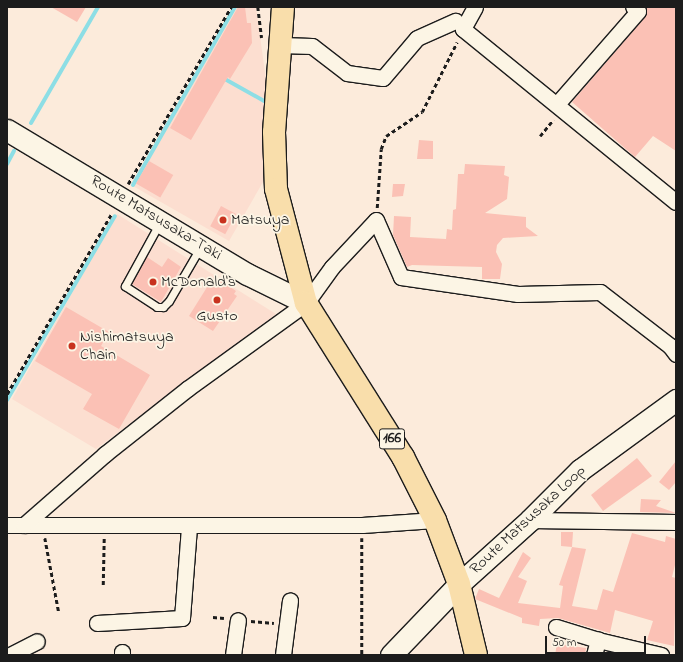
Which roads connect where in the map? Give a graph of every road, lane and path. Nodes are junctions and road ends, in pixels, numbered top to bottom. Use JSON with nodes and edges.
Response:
{"nodes":[{"id":1,"x":232,"y":7,"type":"edge"},
{"id":2,"x":283,"y":7,"type":"edge"},
{"id":3,"x":475,"y":7,"type":"edge"},
{"id":4,"x":633,"y":7,"type":"edge"},
{"id":5,"x":459,"y":25,"type":"junction"},
{"id":6,"x":280,"y":45,"type":"junction"},
{"id":7,"x":560,"y":107,"type":"junction"},
{"id":8,"x":7,"y":130,"type":"edge"},
{"id":9,"x":540,"y":136,"type":"dead end"},
{"id":10,"x":121,"y":197,"type":"junction"},
{"id":11,"x":676,"y":202,"type":"edge"},
{"id":12,"x":376,"y":220,"type":"junction"},
{"id":13,"x":161,"y":221,"type":"junction"},
{"id":14,"x":202,"y":246,"type":"junction"},
{"id":15,"x":306,"y":303,"type":"junction"},
{"id":16,"x":674,"y":346,"type":"edge"},
{"id":17,"x":7,"y":394,"type":"edge"},
{"id":18,"x":676,"y":400,"type":"edge"},
{"id":19,"x":435,"y":520,"type":"junction"},
{"id":20,"x":530,"y":520,"type":"junction"},
{"id":21,"x":676,"y":522,"type":"edge"},
{"id":22,"x":7,"y":525,"type":"edge"},
{"id":23,"x":24,"y":525,"type":"junction"},
{"id":24,"x":43,"y":525,"type":"junction"},
{"id":25,"x":362,"y":525,"type":"junction"},
{"id":26,"x":104,"y":526,"type":"junction"},
{"id":27,"x":189,"y":526,"type":"junction"},
{"id":28,"x":459,"y":584,"type":"junction"},
{"id":29,"x":103,"y":585,"type":"dead end"},
{"id":30,"x":290,"y":600,"type":"dead end"},
{"id":31,"x":59,"y":613,"type":"dead end"},
{"id":32,"x":238,"y":620,"type":"dead end"},
{"id":33,"x":97,"y":623,"type":"dead end"},
{"id":34,"x":556,"y":627,"type":"dead end"},
{"id":35,"x":37,"y":641,"type":"dead end"},
{"id":36,"x":596,"y":648,"type":"edge"},
{"id":37,"x":10,"y":655,"type":"edge"},
{"id":38,"x":233,"y":655,"type":"edge"},
{"id":39,"x":283,"y":655,"type":"edge"},
{"id":40,"x":362,"y":655,"type":"edge"},
{"id":41,"x":391,"y":655,"type":"edge"},
{"id":42,"x":476,"y":655,"type":"edge"},
{"id":43,"x":661,"y":655,"type":"edge"}],
"edges":[{"from":1,"to":10,"type":"path"},
{"from":2,"to":6,"type":"highway","number":"166"},
{"from":3,"to":5,"type":"street"},
{"from":4,"to":7,"type":"street"},
{"from":5,"to":6,"type":"street"},
{"from":5,"to":7,"type":"street"},
{"from":5,"to":12,"type":"path"},
{"from":6,"to":15,"type":"highway","number":"166"},
{"from":7,"to":9,"type":"path"},
{"from":7,"to":11,"type":"street"},
{"from":8,"to":10,"type":"main road","name":"Route Matsusaka-Taki"},
{"from":10,"to":13,"type":"main road","name":"Route Matsusaka-Taki"},
{"from":10,"to":17,"type":"path"},
{"from":12,"to":15,"type":"street"},
{"from":12,"to":16,"type":"street"},
{"from":13,"to":14,"type":"main road","name":"Route Matsusaka-Taki"},
{"from":13,"to":14,"type":"lane"},
{"from":14,"to":15,"type":"main road","name":"Route Matsusaka-Taki"},
{"from":15,"to":19,"type":"highway","number":"166"},
{"from":15,"to":23,"type":"street"},
{"from":18,"to":20,"type":"main road","name":"Route Matsusaka Loop"},
{"from":19,"to":25,"type":"street"},
{"from":19,"to":28,"type":"highway","number":"166"},
{"from":20,"to":21,"type":"street"},
{"from":20,"to":28,"type":"main road","name":"Route Matsusaka Loop"},
{"from":22,"to":23,"type":"street"},
{"from":23,"to":24,"type":"street"},
{"from":24,"to":26,"type":"street"},
{"from":24,"to":31,"type":"path"},
{"from":25,"to":27,"type":"street"},
{"from":25,"to":40,"type":"path"},
{"from":26,"to":27,"type":"street"},
{"from":26,"to":29,"type":"path"},
{"from":27,"to":33,"type":"street"},
{"from":28,"to":41,"type":"main road","name":"Route Matsusaka Loop"},
{"from":28,"to":42,"type":"highway","number":"166"},
{"from":30,"to":39,"type":"street"},
{"from":32,"to":38,"type":"street"},
{"from":34,"to":36,"type":"street"},
{"from":35,"to":37,"type":"street"},
{"from":36,"to":43,"type":"street"}]}
